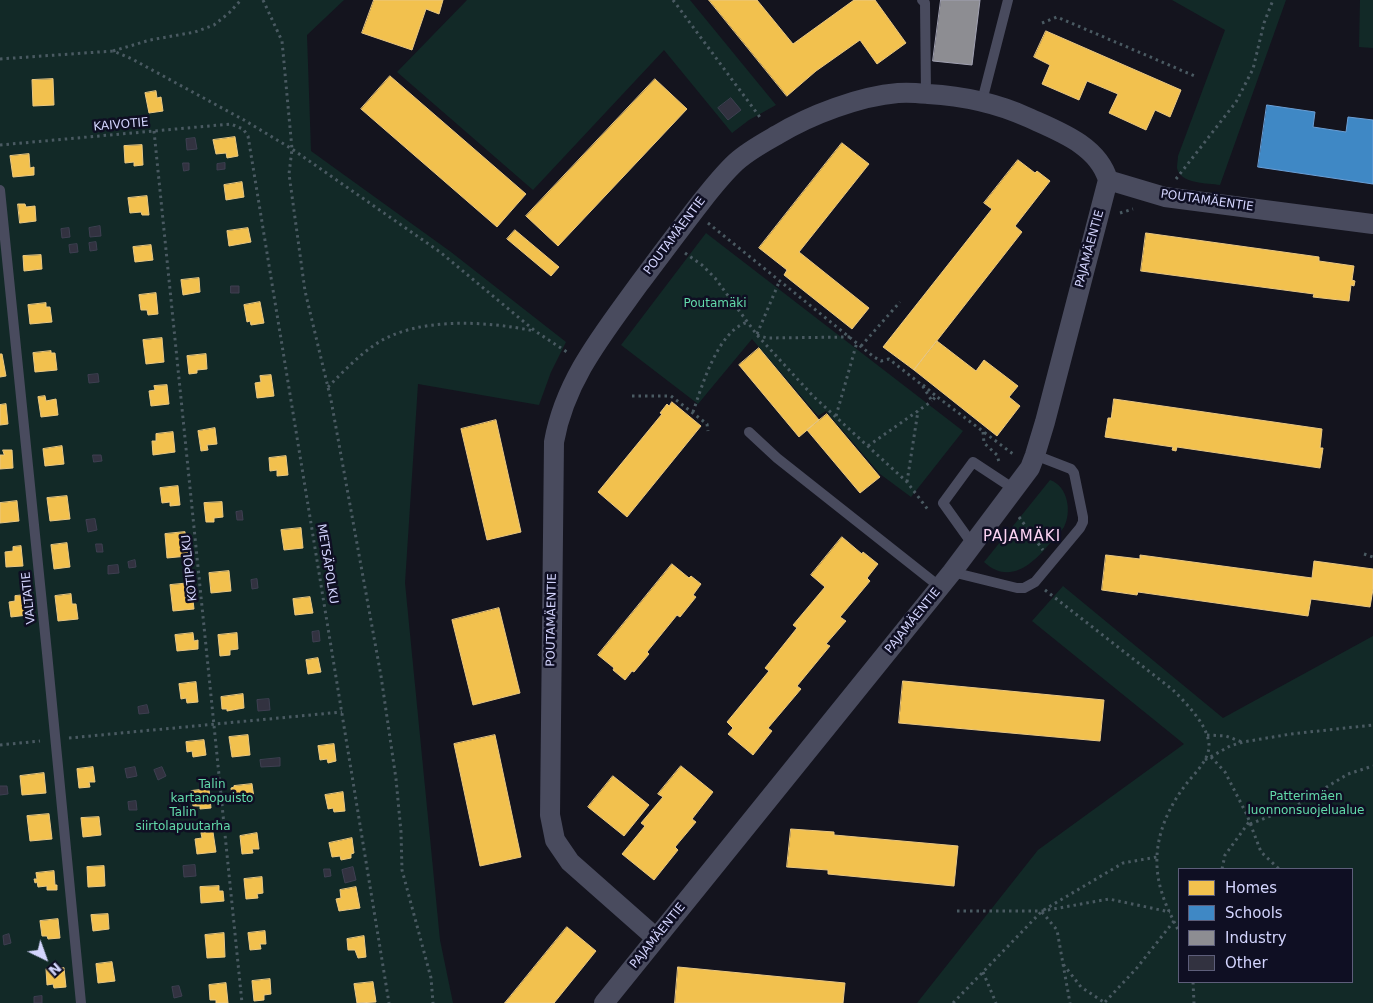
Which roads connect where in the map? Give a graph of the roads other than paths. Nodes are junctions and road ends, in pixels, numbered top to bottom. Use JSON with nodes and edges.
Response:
{"nodes":[{"id":1,"x":922,"y":0,"type":"edge"},
{"id":2,"x":1008,"y":0,"type":"edge"},
{"id":3,"x":926,"y":94,"type":"junction"},
{"id":4,"x":982,"y":101,"type":"junction"},
{"id":5,"x":1108,"y":180,"type":"junction"},
{"id":6,"x":0,"y":190,"type":"edge"},
{"id":7,"x":1373,"y":224,"type":"edge"},
{"id":8,"x":749,"y":432,"type":"dead end"},
{"id":9,"x":1036,"y":454,"type":"junction"},
{"id":10,"x":1010,"y":495,"type":"junction"},
{"id":11,"x":973,"y":544,"type":"junction"},
{"id":12,"x":946,"y":580,"type":"junction"},
{"id":13,"x":656,"y":938,"type":"junction"},
{"id":14,"x":81,"y":1003,"type":"edge"},
{"id":15,"x":604,"y":1003,"type":"edge"}],
"edges":[{"from":1,"to":3,"type":"lane"},
{"from":2,"to":4,"type":"lane"},
{"from":3,"to":4,"type":"street","name":"POUTAMÄENTIE"},
{"from":3,"to":13,"type":"street","name":"POUTAMÄENTIE"},
{"from":4,"to":5,"type":"street","name":"POUTAMÄENTIE"},
{"from":5,"to":7,"type":"street","name":"POUTAMÄENTIE"},
{"from":5,"to":9,"type":"street","name":"PAJAMÄENTIE"},
{"from":6,"to":14,"type":"lane","name":"VALTATIE"},
{"from":8,"to":12,"type":"lane"},
{"from":9,"to":10,"type":"street","name":"PAJAMÄENTIE"},
{"from":9,"to":12,"type":"lane"},
{"from":10,"to":11,"type":"street","name":"PAJAMÄENTIE"},
{"from":10,"to":11,"type":"lane"},
{"from":11,"to":12,"type":"street","name":"PAJAMÄENTIE"},
{"from":12,"to":13,"type":"street","name":"PAJAMÄENTIE"},
{"from":13,"to":15,"type":"street","name":"PAJAMÄENTIE"}]}
